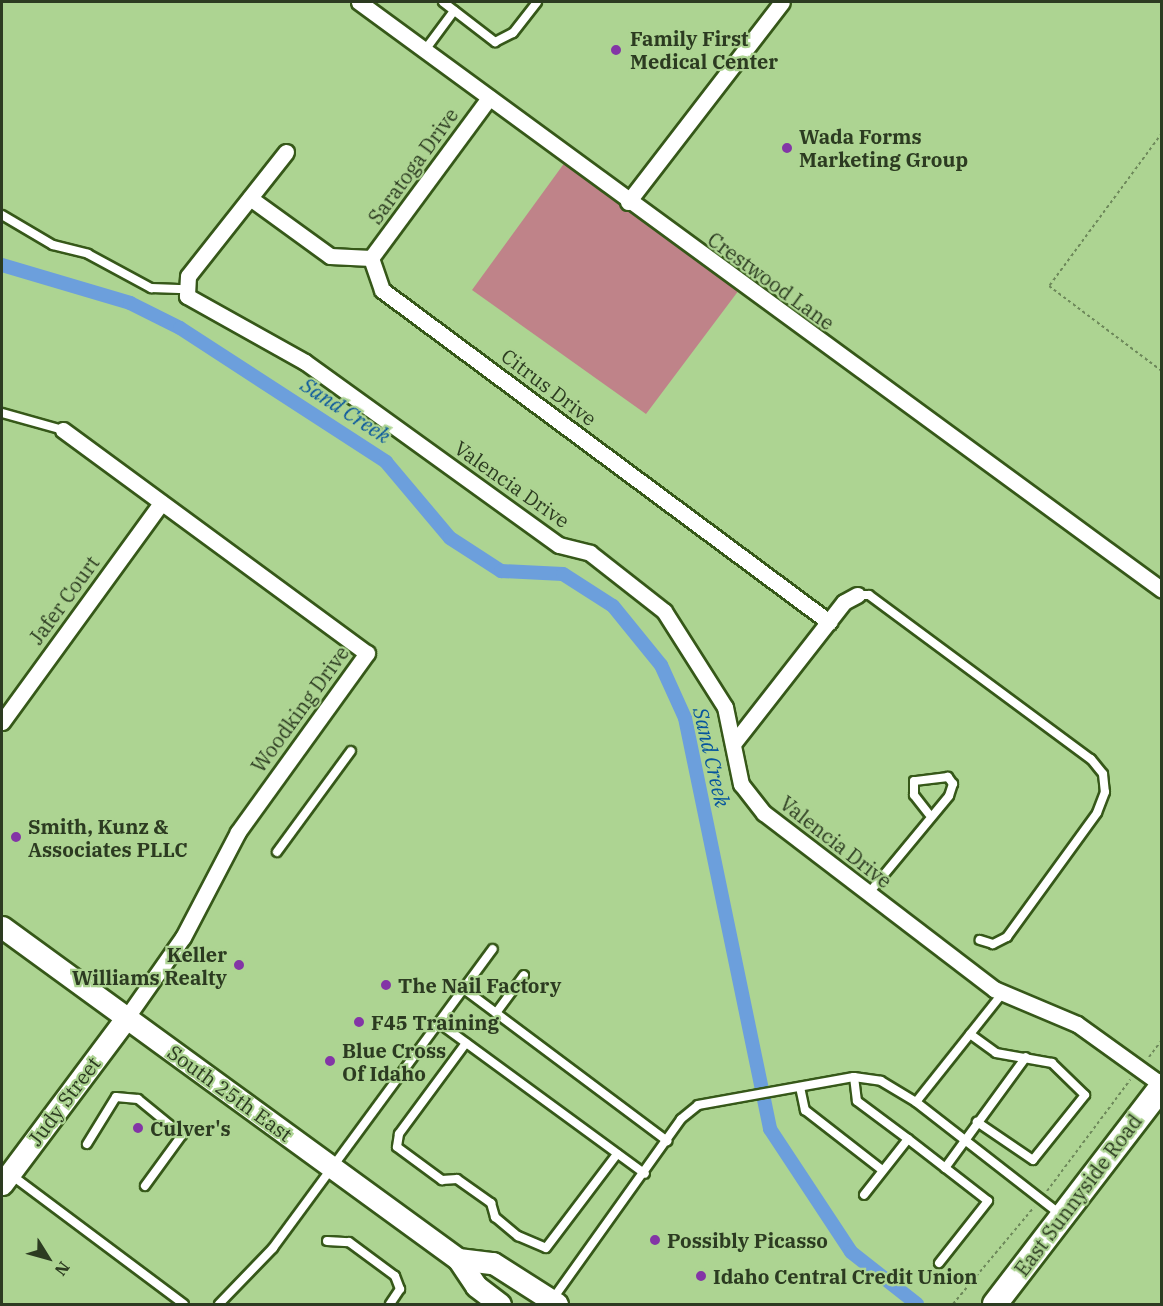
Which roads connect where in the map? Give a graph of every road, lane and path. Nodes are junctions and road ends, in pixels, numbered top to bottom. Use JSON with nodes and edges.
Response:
{"nodes":[{"id":1,"x":359,"y":2,"type":"edge"},
{"id":2,"x":443,"y":2,"type":"edge"},
{"id":3,"x":537,"y":2,"type":"edge"},
{"id":4,"x":782,"y":2,"type":"edge"},
{"id":5,"x":454,"y":11,"type":"junction"},
{"id":6,"x":424,"y":51,"type":"junction"},
{"id":7,"x":489,"y":98,"type":"junction"},
{"id":8,"x":1161,"y":133,"type":"edge"},
{"id":9,"x":286,"y":152,"type":"dead end"},
{"id":10,"x":250,"y":198,"type":"junction"},
{"id":11,"x":628,"y":202,"type":"junction"},
{"id":12,"x":2,"y":215,"type":"edge"},
{"id":13,"x":371,"y":258,"type":"junction"},
{"id":14,"x":186,"y":289,"type":"junction"},
{"id":15,"x":1161,"y":371,"type":"edge"},
{"id":16,"x":2,"y":413,"type":"edge"},
{"id":17,"x":63,"y":430,"type":"joint"},
{"id":18,"x":161,"y":503,"type":"junction"},
{"id":19,"x":1161,"y":590,"type":"edge"},
{"id":20,"x":857,"y":595,"type":"joint"},
{"id":21,"x":829,"y":622,"type":"junction"},
{"id":22,"x":2,"y":722,"type":"edge"},
{"id":23,"x":733,"y":744,"type":"junction"},
{"id":24,"x":351,"y":751,"type":"dead end"},
{"id":25,"x":929,"y":814,"type":"junction"},
{"id":26,"x":277,"y":852,"type":"dead end"},
{"id":27,"x":868,"y":894,"type":"junction"},
{"id":28,"x":2,"y":927,"type":"edge"},
{"id":29,"x":980,"y":940,"type":"dead end"},
{"id":30,"x":493,"y":950,"type":"dead end"},
{"id":31,"x":524,"y":975,"type":"dead end"},
{"id":32,"x":464,"y":989,"type":"junction"},
{"id":33,"x":1002,"y":994,"type":"junction"},
{"id":34,"x":496,"y":1013,"type":"junction"},
{"id":35,"x":127,"y":1017,"type":"junction"},
{"id":36,"x":439,"y":1023,"type":"junction"},
{"id":37,"x":970,"y":1034,"type":"junction"},
{"id":38,"x":1161,"y":1040,"type":"edge"},
{"id":39,"x":466,"y":1042,"type":"junction"},
{"id":40,"x":1154,"y":1050,"type":"dead end"},
{"id":41,"x":1026,"y":1057,"type":"junction"},
{"id":42,"x":854,"y":1077,"type":"junction"},
{"id":43,"x":1161,"y":1085,"type":"edge"},
{"id":44,"x":800,"y":1087,"type":"junction"},
{"id":45,"x":916,"y":1102,"type":"junction"},
{"id":46,"x":977,"y":1122,"type":"junction"},
{"id":47,"x":908,"y":1139,"type":"junction"},
{"id":48,"x":963,"y":1140,"type":"junction"},
{"id":49,"x":667,"y":1141,"type":"junction"},
{"id":50,"x":87,"y":1144,"type":"dead end"},
{"id":51,"x":617,"y":1154,"type":"junction"},
{"id":52,"x":333,"y":1167,"type":"junction"},
{"id":53,"x":945,"y":1168,"type":"junction"},
{"id":54,"x":882,"y":1170,"type":"junction"},
{"id":55,"x":645,"y":1174,"type":"junction"},
{"id":56,"x":4,"y":1175,"type":"edge"},
{"id":57,"x":145,"y":1186,"type":"dead end"},
{"id":58,"x":864,"y":1195,"type":"dead end"},
{"id":59,"x":1062,"y":1216,"type":"junction"},
{"id":60,"x":327,"y":1240,"type":"dead end"},
{"id":61,"x":458,"y":1258,"type":"junction"},
{"id":62,"x":939,"y":1263,"type":"dead end"},
{"id":63,"x":554,"y":1303,"type":"edge"},
{"id":64,"x":184,"y":1305,"type":"edge"},
{"id":65,"x":219,"y":1305,"type":"edge"},
{"id":66,"x":390,"y":1305,"type":"edge"},
{"id":67,"x":500,"y":1305,"type":"edge"},
{"id":68,"x":995,"y":1305,"type":"edge"}],
"edges":[{"from":1,"to":6,"type":"street","name":"Crestwood Lane"},
{"from":2,"to":5,"type":"lane"},
{"from":3,"to":5,"type":"lane"},
{"from":4,"to":11,"type":"street"},
{"from":5,"to":6,"type":"lane"},
{"from":6,"to":7,"type":"street","name":"Crestwood Lane"},
{"from":7,"to":11,"type":"street","name":"Crestwood Lane"},
{"from":7,"to":13,"type":"street","name":"Saratoga Drive"},
{"from":8,"to":15,"type":"path"},
{"from":9,"to":10,"type":"street"},
{"from":10,"to":13,"type":"street"},
{"from":10,"to":14,"type":"street"},
{"from":11,"to":19,"type":"street","name":"Crestwood Lane"},
{"from":12,"to":14,"type":"lane"},
{"from":13,"to":21,"type":"street","name":"Citrus Drive"},
{"from":14,"to":23,"type":"street","name":"Valencia Drive"},
{"from":16,"to":17,"type":"lane"},
{"from":17,"to":18,"type":"street","name":"Woodking Drive"},
{"from":18,"to":22,"type":"street","name":"Jafer Court"},
{"from":18,"to":35,"type":"street","name":"Woodking Drive"},
{"from":20,"to":21,"type":"street"},
{"from":20,"to":29,"type":"lane"},
{"from":21,"to":23,"type":"street"},
{"from":23,"to":27,"type":"street","name":"Valencia Drive"},
{"from":24,"to":26,"type":"lane"},
{"from":25,"to":25,"type":"lane"},
{"from":25,"to":27,"type":"lane"},
{"from":27,"to":33,"type":"street","name":"Valencia Drive"},
{"from":28,"to":35,"type":"main road","name":"South 25th East"},
{"from":30,"to":32,"type":"lane"},
{"from":31,"to":34,"type":"lane"},
{"from":32,"to":34,"type":"lane"},
{"from":32,"to":36,"type":"lane"},
{"from":33,"to":37,"type":"lane"},
{"from":33,"to":43,"type":"street","name":"Valencia Drive"},
{"from":34,"to":49,"type":"lane"},
{"from":35,"to":52,"type":"main road","name":"South 25th East"},
{"from":35,"to":56,"type":"main road","name":"Judy Street"},
{"from":36,"to":39,"type":"lane"},
{"from":36,"to":52,"type":"lane"},
{"from":37,"to":41,"type":"lane"},
{"from":37,"to":45,"type":"lane"},
{"from":38,"to":40,"type":"path"},
{"from":39,"to":51,"type":"lane"},
{"from":39,"to":51,"type":"lane"},
{"from":41,"to":46,"type":"lane"},
{"from":41,"to":46,"type":"lane"},
{"from":42,"to":44,"type":"lane"},
{"from":42,"to":45,"type":"lane"},
{"from":42,"to":47,"type":"lane"},
{"from":43,"to":59,"type":"main road","name":"East Sunnyside Road"},
{"from":44,"to":49,"type":"lane"},
{"from":44,"to":54,"type":"lane"},
{"from":45,"to":48,"type":"lane"},
{"from":46,"to":48,"type":"lane"},
{"from":47,"to":53,"type":"lane"},
{"from":47,"to":54,"type":"lane"},
{"from":48,"to":53,"type":"lane"},
{"from":48,"to":59,"type":"lane"},
{"from":49,"to":55,"type":"lane"},
{"from":50,"to":57,"type":"lane"},
{"from":51,"to":55,"type":"lane"},
{"from":52,"to":61,"type":"main road","name":"South 25th East"},
{"from":52,"to":65,"type":"lane"},
{"from":53,"to":62,"type":"lane"},
{"from":54,"to":58,"type":"lane"},
{"from":55,"to":63,"type":"lane"},
{"from":56,"to":64,"type":"lane"},
{"from":59,"to":68,"type":"main road","name":"East Sunnyside Road"},
{"from":60,"to":66,"type":"lane"},
{"from":61,"to":63,"type":"main road","name":"South 25th East"},
{"from":61,"to":67,"type":"main road","name":"South 25th East"}]}
